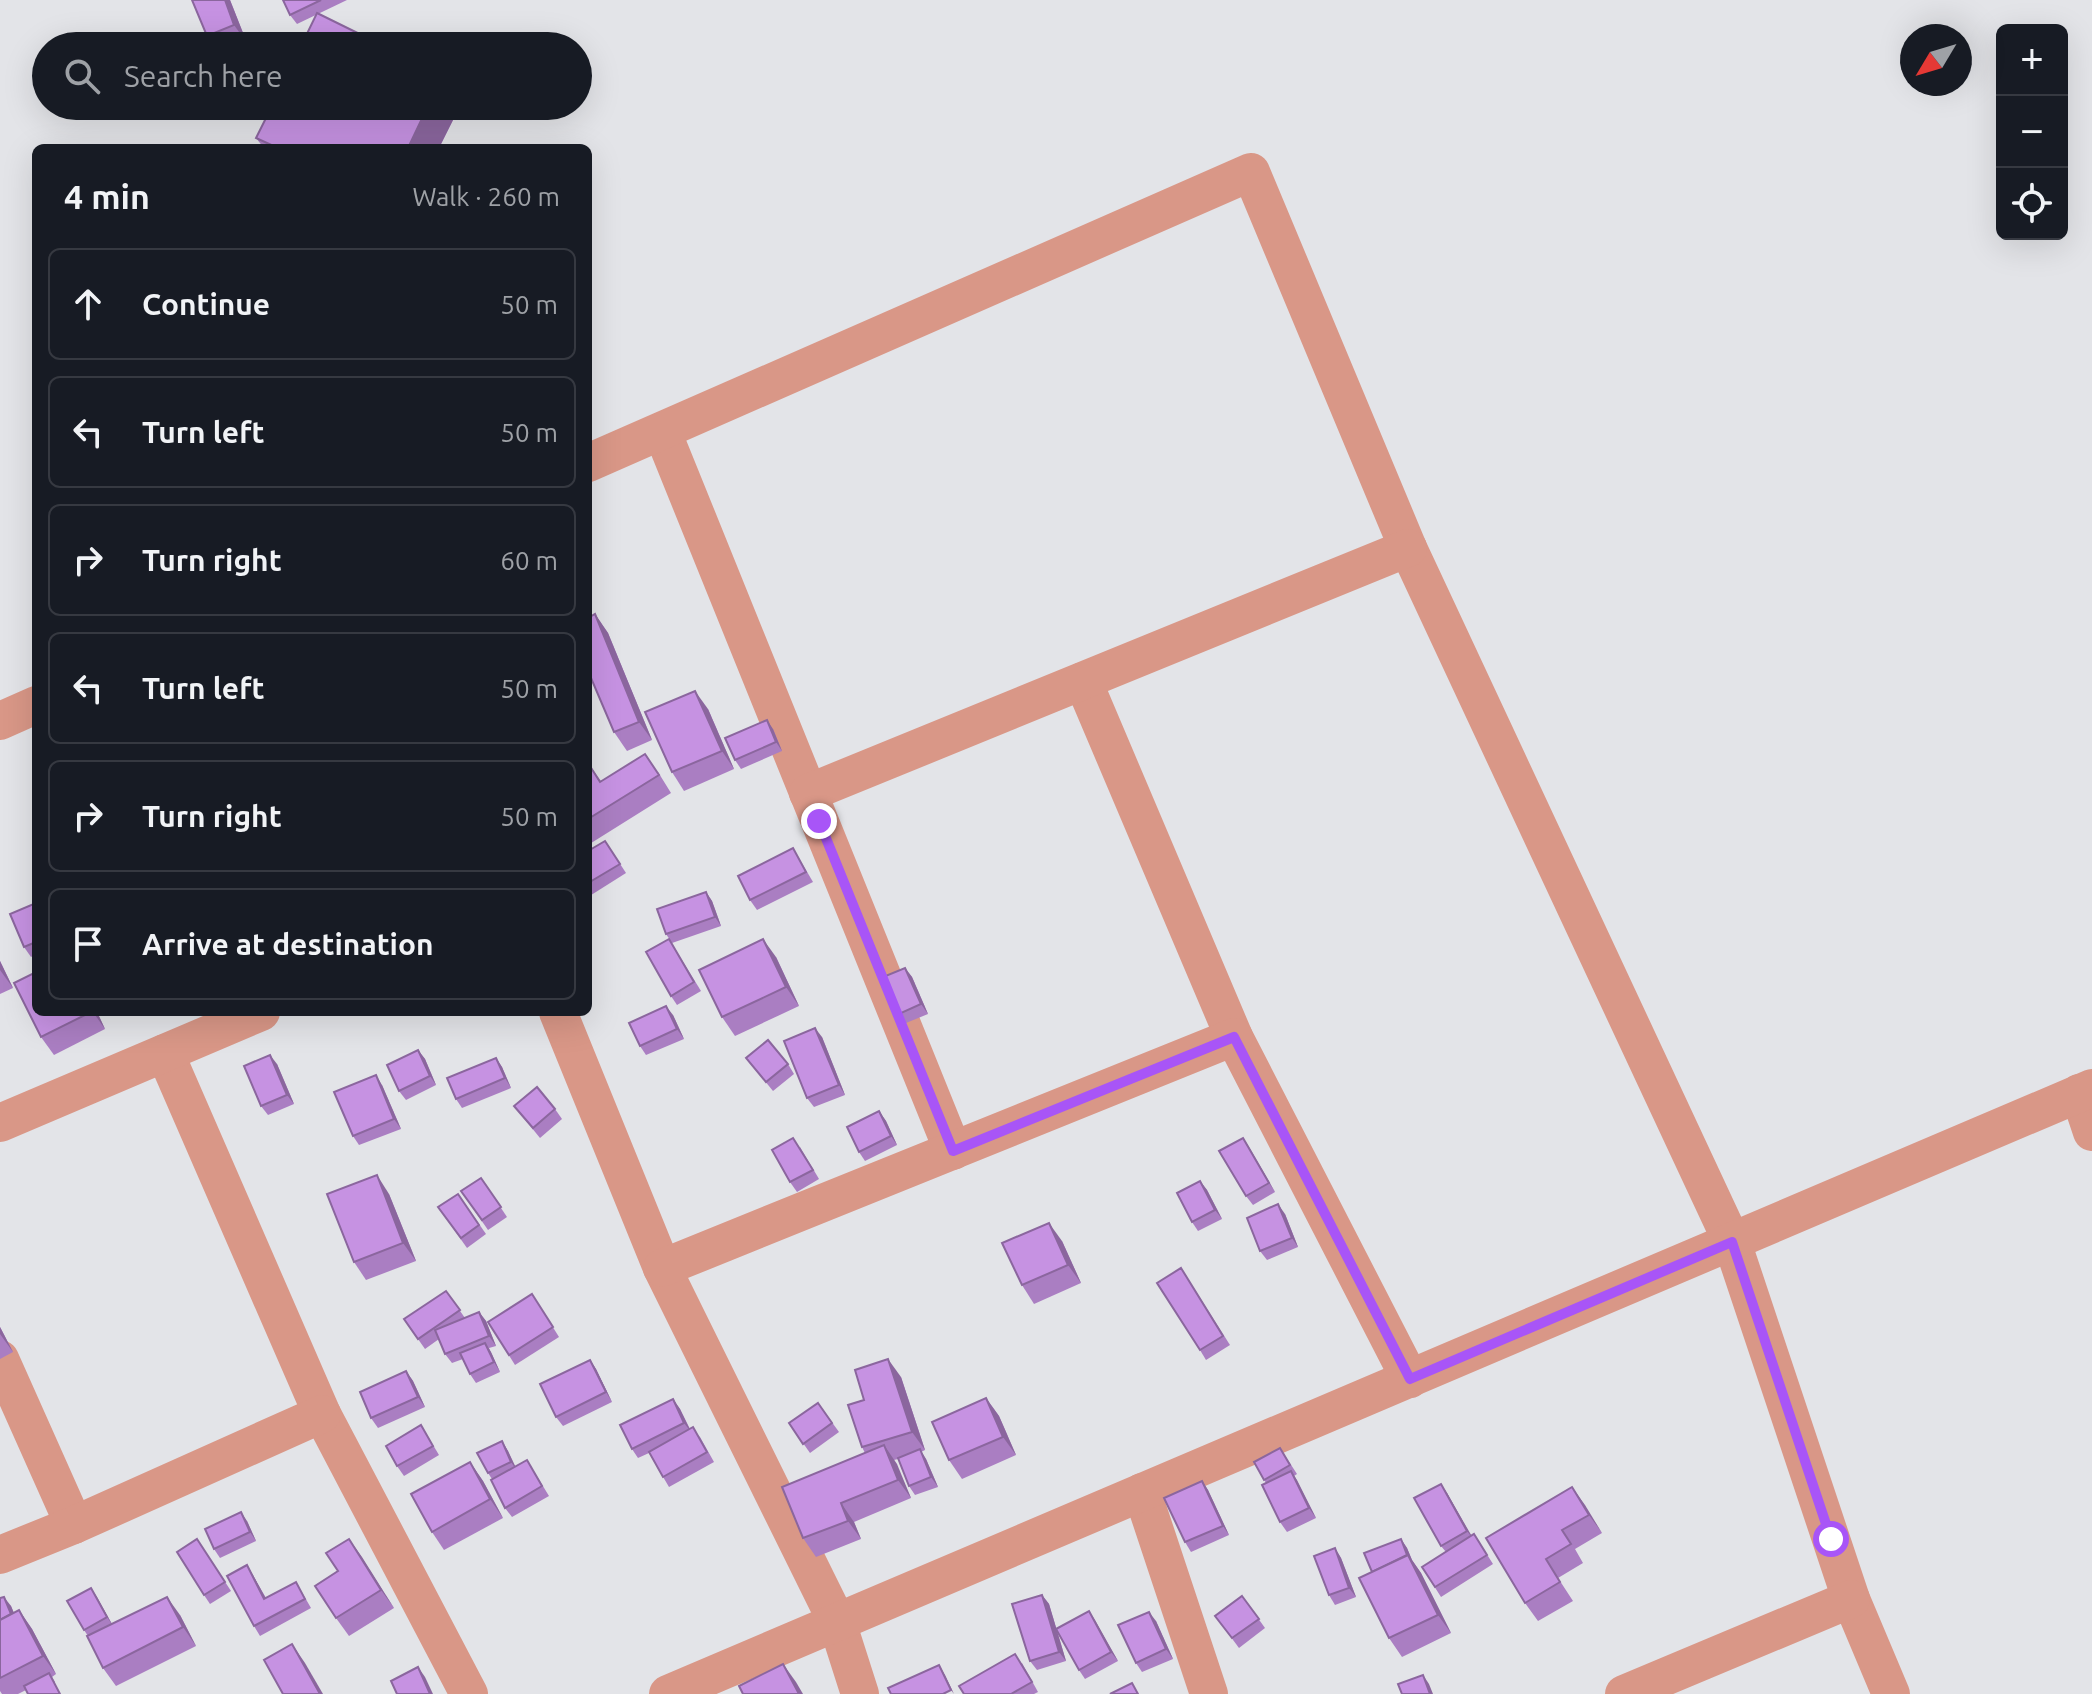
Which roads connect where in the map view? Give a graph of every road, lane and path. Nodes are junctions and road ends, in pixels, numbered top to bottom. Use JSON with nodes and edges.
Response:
{"nodes":[{"id":1,"x":662,"y":431,"type":"junction"},
{"id":2,"x":592,"y":461,"type":"edge"},
{"id":3,"x":1408,"y":548,"type":"junction"},
{"id":4,"x":1083,"y":681,"type":"junction"},
{"id":5,"x":32,"y":707,"type":"edge"},
{"id":6,"x":0,"y":721,"type":"edge"},
{"id":7,"x":808,"y":793,"type":"junction"},
{"id":8,"x":252,"y":1016,"type":"edge"},
{"id":9,"x":560,"y":1016,"type":"edge"},
{"id":10,"x":1234,"y":1037,"type":"junction"},
{"id":11,"x":165,"y":1053,"type":"junction"},
{"id":12,"x":2086,"y":1090,"type":"edge"},
{"id":13,"x":0,"y":1123,"type":"edge"},
{"id":14,"x":2092,"y":1132,"type":"edge"},
{"id":15,"x":953,"y":1151,"type":"junction"},
{"id":16,"x":1732,"y":1242,"type":"junction"},
{"id":17,"x":662,"y":1268,"type":"junction"},
{"id":18,"x":0,"y":1359,"type":"edge"},
{"id":19,"x":1410,"y":1379,"type":"junction"},
{"id":20,"x":322,"y":1414,"type":"junction"},
{"id":21,"x":1142,"y":1492,"type":"junction"},
{"id":22,"x":74,"y":1525,"type":"junction"},
{"id":23,"x":0,"y":1555,"type":"edge"},
{"id":24,"x":1851,"y":1599,"type":"junction"},
{"id":25,"x":837,"y":1622,"type":"junction"},
{"id":26,"x":469,"y":1694,"type":"edge"},
{"id":27,"x":668,"y":1694,"type":"edge"},
{"id":28,"x":860,"y":1694,"type":"edge"},
{"id":29,"x":1209,"y":1694,"type":"edge"},
{"id":30,"x":1624,"y":1694,"type":"edge"},
{"id":31,"x":1891,"y":1694,"type":"edge"}],
"edges":[{"from":1,"to":2,"type":"street"},
{"from":1,"to":3,"type":"street"},
{"from":1,"to":7,"type":"street"},
{"from":3,"to":4,"type":"street"},
{"from":3,"to":16,"type":"street"},
{"from":4,"to":7,"type":"street"},
{"from":4,"to":10,"type":"street"},
{"from":5,"to":6,"type":"street"},
{"from":7,"to":15,"type":"street"},
{"from":8,"to":11,"type":"street"},
{"from":9,"to":17,"type":"street"},
{"from":10,"to":15,"type":"street"},
{"from":10,"to":19,"type":"street"},
{"from":11,"to":13,"type":"street"},
{"from":11,"to":20,"type":"street"},
{"from":12,"to":14,"type":"street"},
{"from":12,"to":16,"type":"street"},
{"from":15,"to":17,"type":"street"},
{"from":16,"to":19,"type":"street"},
{"from":16,"to":24,"type":"street"},
{"from":17,"to":25,"type":"street"},
{"from":18,"to":22,"type":"street"},
{"from":19,"to":21,"type":"street"},
{"from":20,"to":22,"type":"street"},
{"from":20,"to":26,"type":"street"},
{"from":21,"to":25,"type":"street"},
{"from":21,"to":29,"type":"street"},
{"from":22,"to":23,"type":"street"},
{"from":24,"to":30,"type":"street"},
{"from":24,"to":31,"type":"street"},
{"from":25,"to":27,"type":"street"},
{"from":25,"to":28,"type":"street"}]}
